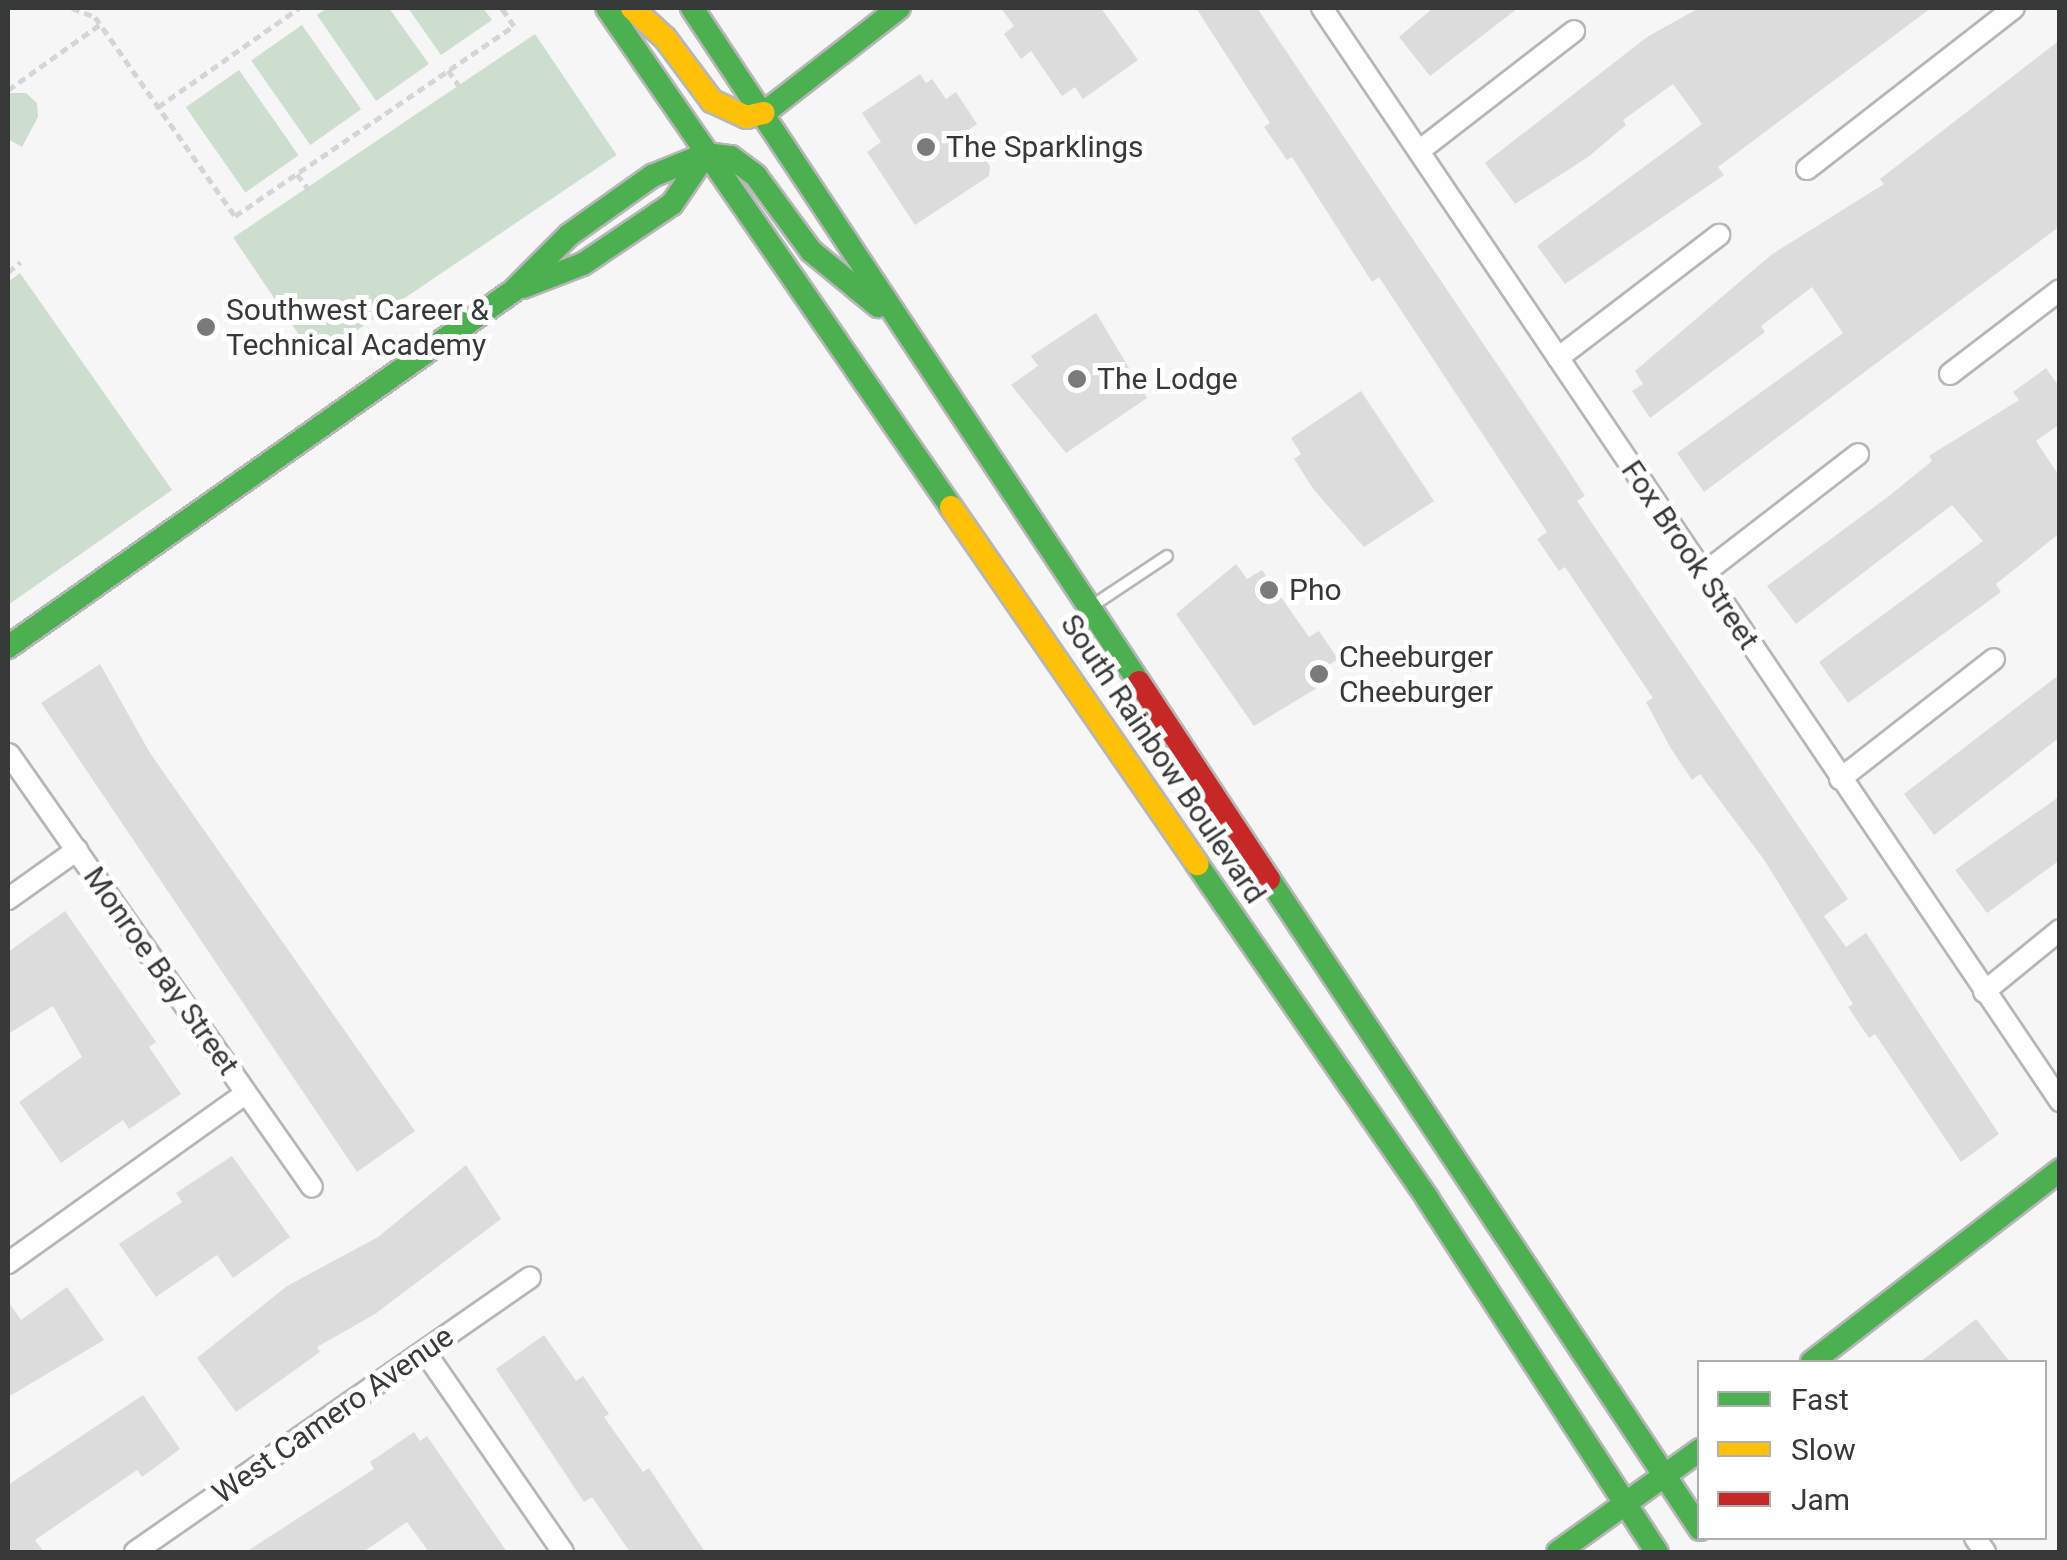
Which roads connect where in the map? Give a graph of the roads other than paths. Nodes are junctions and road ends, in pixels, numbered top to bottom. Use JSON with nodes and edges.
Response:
{"nodes":[{"id":1,"x":607,"y":8,"type":"edge"},
{"id":2,"x":632,"y":8,"type":"edge"},
{"id":3,"x":692,"y":8,"type":"edge"},
{"id":4,"x":900,"y":8,"type":"edge"},
{"id":5,"x":1322,"y":8,"type":"edge"},
{"id":6,"x":2014,"y":8,"type":"edge"},
{"id":7,"x":1574,"y":31,"type":"dead end"},
{"id":8,"x":764,"y":113,"type":"junction"},
{"id":9,"x":1419,"y":151,"type":"junction"},
{"id":10,"x":706,"y":154,"type":"junction"},
{"id":11,"x":1807,"y":169,"type":"dead end"},
{"id":12,"x":1719,"y":235,"type":"dead end"},
{"id":13,"x":512,"y":290,"type":"junction"},
{"id":14,"x":2060,"y":290,"type":"edge"},
{"id":15,"x":904,"y":328,"type":"junction"},
{"id":16,"x":1558,"y":358,"type":"junction"},
{"id":17,"x":1950,"y":374,"type":"dead end"},
{"id":18,"x":1858,"y":454,"type":"dead end"},
{"id":19,"x":1167,"y":556,"type":"dead end"},
{"id":20,"x":1703,"y":574,"type":"junction"},
{"id":21,"x":1016,"y":596,"type":"junction"},
{"id":22,"x":1087,"y":609,"type":"junction"},
{"id":23,"x":8,"y":648,"type":"edge"},
{"id":24,"x":1994,"y":659,"type":"dead end"},
{"id":25,"x":8,"y":752,"type":"edge"},
{"id":26,"x":1840,"y":779,"type":"junction"},
{"id":27,"x":1202,"y":782,"type":"junction"},
{"id":28,"x":77,"y":850,"type":"junction"},
{"id":29,"x":1191,"y":852,"type":"junction"},
{"id":30,"x":8,"y":899,"type":"edge"},
{"id":31,"x":2060,"y":930,"type":"edge"},
{"id":32,"x":1984,"y":992,"type":"junction"},
{"id":33,"x":1354,"y":1009,"type":"junction"},
{"id":34,"x":246,"y":1092,"type":"junction"},
{"id":35,"x":2060,"y":1101,"type":"edge"},
{"id":36,"x":2060,"y":1170,"type":"edge"},
{"id":37,"x":312,"y":1188,"type":"dead end"},
{"id":38,"x":8,"y":1263,"type":"edge"},
{"id":39,"x":530,"y":1277,"type":"dead end"},
{"id":40,"x":424,"y":1352,"type":"junction"},
{"id":41,"x":1815,"y":1360,"type":"edge"},
{"id":42,"x":1697,"y":1452,"type":"edge"},
{"id":43,"x":1665,"y":1478,"type":"junction"},
{"id":44,"x":1627,"y":1504,"type":"junction"},
{"id":45,"x":1697,"y":1525,"type":"edge"},
{"id":46,"x":135,"y":1552,"type":"edge"},
{"id":47,"x":563,"y":1552,"type":"edge"},
{"id":48,"x":1558,"y":1552,"type":"edge"},
{"id":49,"x":1657,"y":1552,"type":"edge"}],
"edges":[{"from":1,"to":10,"type":"main road","name":"South Rainbow Boulevard"},
{"from":2,"to":8,"type":"main road"},
{"from":3,"to":8,"type":"main road","name":"South Rainbow Boulevard"},
{"from":4,"to":8,"type":"main road"},
{"from":5,"to":9,"type":"street","name":"Fox Brook Street"},
{"from":6,"to":11,"type":"street"},
{"from":7,"to":9,"type":"street"},
{"from":8,"to":15,"type":"main road","name":"South Rainbow Boulevard"},
{"from":9,"to":16,"type":"street","name":"Fox Brook Street"},
{"from":10,"to":13,"type":"main road"},
{"from":10,"to":13,"type":"main road"},
{"from":10,"to":15,"type":"main road"},
{"from":10,"to":21,"type":"main road","name":"South Rainbow Boulevard"},
{"from":12,"to":16,"type":"street"},
{"from":13,"to":23,"type":"main road"},
{"from":14,"to":17,"type":"street"},
{"from":15,"to":22,"type":"main road","name":"South Rainbow Boulevard"},
{"from":16,"to":20,"type":"street","name":"Fox Brook Street"},
{"from":18,"to":20,"type":"street"},
{"from":19,"to":22,"type":"lane"},
{"from":20,"to":26,"type":"street","name":"Fox Brook Street"},
{"from":21,"to":27,"type":"main road"},
{"from":21,"to":29,"type":"main road","name":"South Rainbow Boulevard"},
{"from":22,"to":27,"type":"main road","name":"South Rainbow Boulevard"},
{"from":24,"to":26,"type":"street"},
{"from":25,"to":28,"type":"street","name":"Monroe Bay Street"},
{"from":26,"to":32,"type":"street","name":"Fox Brook Street"},
{"from":27,"to":33,"type":"main road","name":"South Rainbow Boulevard"},
{"from":28,"to":30,"type":"street"},
{"from":28,"to":34,"type":"street","name":"Monroe Bay Street"},
{"from":29,"to":33,"type":"main road"},
{"from":29,"to":44,"type":"main road","name":"South Rainbow Boulevard"},
{"from":31,"to":32,"type":"street"},
{"from":32,"to":35,"type":"street","name":"Fox Brook Street"},
{"from":33,"to":43,"type":"main road","name":"South Rainbow Boulevard"},
{"from":34,"to":37,"type":"street","name":"Monroe Bay Street"},
{"from":34,"to":38,"type":"street"},
{"from":36,"to":41,"type":"main road"},
{"from":39,"to":40,"type":"street","name":"West Camero Avenue"},
{"from":40,"to":46,"type":"street","name":"West Camero Avenue"},
{"from":40,"to":47,"type":"street"},
{"from":42,"to":43,"type":"main road"},
{"from":43,"to":44,"type":"main road"},
{"from":43,"to":45,"type":"main road","name":"South Rainbow Boulevard"},
{"from":44,"to":48,"type":"main road"},
{"from":44,"to":49,"type":"main road","name":"South Rainbow Boulevard"}]}
